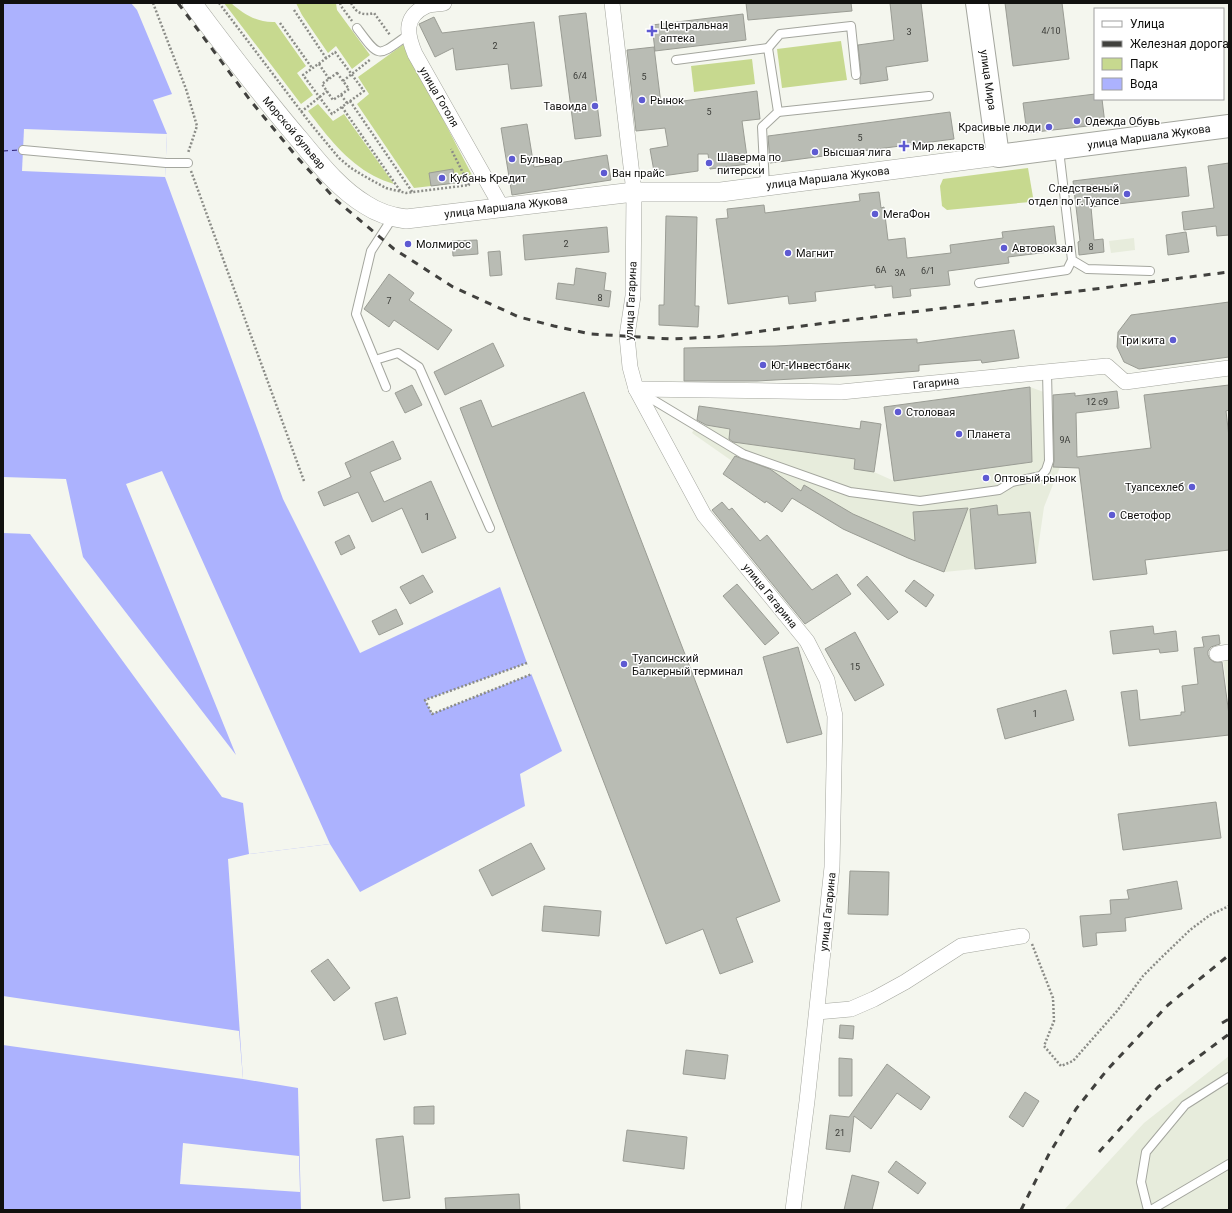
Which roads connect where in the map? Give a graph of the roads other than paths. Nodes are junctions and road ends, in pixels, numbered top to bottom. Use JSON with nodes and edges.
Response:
{"nodes":[{"id":1,"x":192,"y":3,"type":"edge"},
{"id":2,"x":444,"y":3,"type":"edge"},
{"id":3,"x":612,"y":3,"type":"edge"},
{"id":4,"x":977,"y":3,"type":"edge"},
{"id":5,"x":356,"y":28,"type":"road end"},
{"id":6,"x":402,"y":39,"type":"junction"},
{"id":7,"x":768,"y":48,"type":"junction"},
{"id":8,"x":676,"y":60,"type":"dead end"},
{"id":9,"x":856,"y":75,"type":"dead end"},
{"id":10,"x":929,"y":96,"type":"dead end"},
{"id":11,"x":778,"y":112,"type":"junction"},
{"id":12,"x":1229,"y":126,"type":"edge"},
{"id":13,"x":1059,"y":149,"type":"junction"},
{"id":14,"x":23,"y":150,"type":"dead end"},
{"id":15,"x":998,"y":156,"type":"junction"},
{"id":16,"x":188,"y":164,"type":"road end"},
{"id":17,"x":765,"y":186,"type":"junction"},
{"id":18,"x":634,"y":192,"type":"junction"},
{"id":19,"x":501,"y":206,"type":"junction"},
{"id":20,"x":426,"y":216,"type":"joint"},
{"id":21,"x":393,"y":217,"type":"junction"},
{"id":22,"x":1072,"y":260,"type":"junction"},
{"id":23,"x":1150,"y":271,"type":"dead end"},
{"id":24,"x":979,"y":283,"type":"dead end"},
{"id":25,"x":375,"y":360,"type":"junction"},
{"id":26,"x":1229,"y":368,"type":"edge"},
{"id":27,"x":1047,"y":372,"type":"junction"},
{"id":28,"x":386,"y":387,"type":"dead end"},
{"id":29,"x":636,"y":389,"type":"junction"},
{"id":30,"x":490,"y":528,"type":"dead end"},
{"id":31,"x":1022,"y":936,"type":"road end"},
{"id":32,"x":817,"y":1012,"type":"junction"},
{"id":33,"x":1229,"y":1077,"type":"edge"},
{"id":34,"x":1229,"y":1164,"type":"edge"},
{"id":35,"x":793,"y":1210,"type":"edge"},
{"id":36,"x":1148,"y":1210,"type":"edge"},
{"id":37,"x":1151,"y":1210,"type":"edge"}],
"edges":[{"from":1,"to":21,"type":"street","name":"Морской бульвар"},
{"from":2,"to":6,"type":"street"},
{"from":3,"to":18,"type":"street","name":"улица Гагарина"},
{"from":4,"to":15,"type":"main road","name":"улица Мира"},
{"from":5,"to":6,"type":"lane"},
{"from":6,"to":19,"type":"street","name":"улица Гоголя"},
{"from":7,"to":8,"type":"lane"},
{"from":7,"to":9,"type":"lane"},
{"from":7,"to":11,"type":"lane"},
{"from":10,"to":11,"type":"lane"},
{"from":11,"to":17,"type":"lane"},
{"from":12,"to":13,"type":"main road","name":"улица Маршала Жукова"},
{"from":13,"to":15,"type":"main road","name":"улица Маршала Жукова"},
{"from":13,"to":22,"type":"lane"},
{"from":14,"to":16,"type":"lane"},
{"from":15,"to":17,"type":"street","name":"улица Маршала Жукова"},
{"from":17,"to":18,"type":"street","name":"улица Маршала Жукова"},
{"from":18,"to":19,"type":"street","name":"улица Маршала Жукова"},
{"from":18,"to":29,"type":"street","name":"улица Гагарина"},
{"from":19,"to":20,"type":"street","name":"улица Маршала Жукова"},
{"from":20,"to":21,"type":"street","name":"Морской бульвар"},
{"from":21,"to":25,"type":"lane"},
{"from":22,"to":23,"type":"lane"},
{"from":22,"to":24,"type":"lane"},
{"from":25,"to":28,"type":"lane"},
{"from":25,"to":30,"type":"lane"},
{"from":26,"to":27,"type":"street","name":"Гагарина"},
{"from":27,"to":29,"type":"street","name":"Гагарина"},
{"from":27,"to":29,"type":"lane"},
{"from":29,"to":32,"type":"street","name":"улица Гагарина"},
{"from":31,"to":32,"type":"street"},
{"from":32,"to":35,"type":"street","name":"улица Гагарина"},
{"from":33,"to":36,"type":"lane"},
{"from":34,"to":37,"type":"lane"}]}
